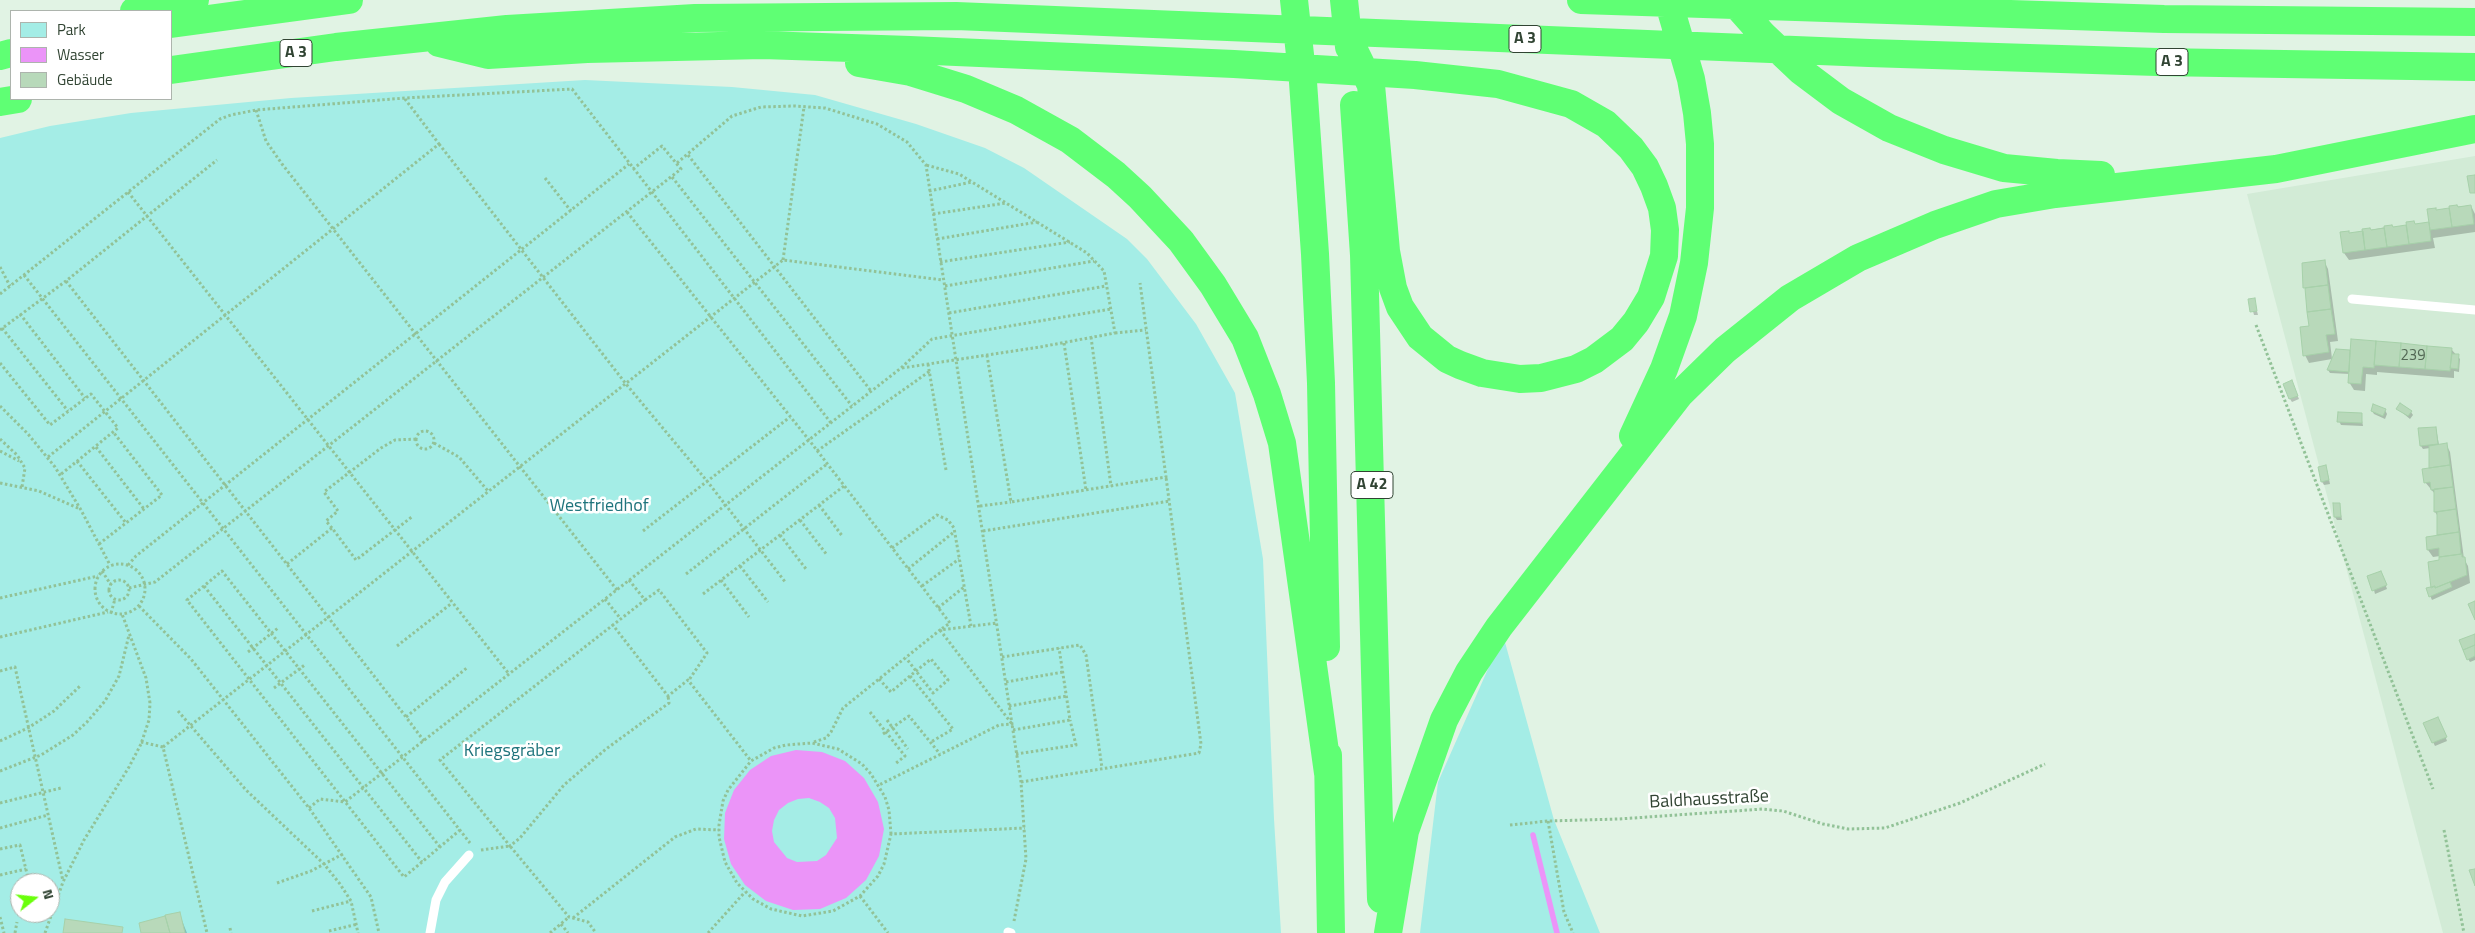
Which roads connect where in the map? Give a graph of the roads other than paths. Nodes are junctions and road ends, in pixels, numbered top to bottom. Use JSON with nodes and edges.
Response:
{"nodes":[{"id":1,"x":196,"y":0,"type":"edge"},
{"id":2,"x":349,"y":0,"type":"edge"},
{"id":3,"x":1294,"y":0,"type":"edge"},
{"id":4,"x":1344,"y":0,"type":"edge"},
{"id":5,"x":1581,"y":0,"type":"edge"},
{"id":6,"x":1668,"y":0,"type":"edge"},
{"id":7,"x":1732,"y":0,"type":"edge"},
{"id":8,"x":140,"y":10,"type":"edge"},
{"id":9,"x":2475,"y":22,"type":"edge"},
{"id":10,"x":172,"y":24,"type":"edge"},
{"id":11,"x":420,"y":38,"type":"junction"},
{"id":12,"x":1348,"y":38,"type":"junction"},
{"id":13,"x":706,"y":47,"type":"junction"},
{"id":14,"x":2475,"y":67,"type":"edge"},
{"id":15,"x":172,"y":70,"type":"edge"},
{"id":16,"x":2475,"y":128,"type":"edge"},
{"id":17,"x":2181,"y":180,"type":"junction"},
{"id":18,"x":2352,"y":299,"type":"dead end"},
{"id":19,"x":2475,"y":310,"type":"edge"},
{"id":20,"x":1609,"y":484,"type":"junction"},
{"id":21,"x":1328,"y":773,"type":"junction"},
{"id":22,"x":473,"y":853,"type":"road end"},
{"id":23,"x":430,"y":933,"type":"edge"},
{"id":24,"x":1331,"y":933,"type":"edge"},
{"id":25,"x":1383,"y":933,"type":"edge"},
{"id":26,"x":1388,"y":933,"type":"edge"}],
"edges":[{"from":1,"to":8,"type":"highway"},
{"from":2,"to":10,"type":"highway"},
{"from":3,"to":21,"type":"highway"},
{"from":4,"to":12,"type":"highway","number":"A 42"},
{"from":5,"to":9,"type":"highway"},
{"from":6,"to":20,"type":"highway"},
{"from":7,"to":17,"type":"highway"},
{"from":11,"to":13,"type":"highway"},
{"from":11,"to":14,"type":"highway","number":"A 3"},
{"from":11,"to":15,"type":"highway","number":"A 3"},
{"from":12,"to":13,"type":"highway"},
{"from":12,"to":25,"type":"highway","number":"A 42"},
{"from":13,"to":21,"type":"highway"},
{"from":16,"to":17,"type":"highway"},
{"from":17,"to":20,"type":"highway"},
{"from":18,"to":19,"type":"lane"},
{"from":20,"to":26,"type":"highway"},
{"from":21,"to":24,"type":"highway"},
{"from":22,"to":23,"type":"lane"}]}
